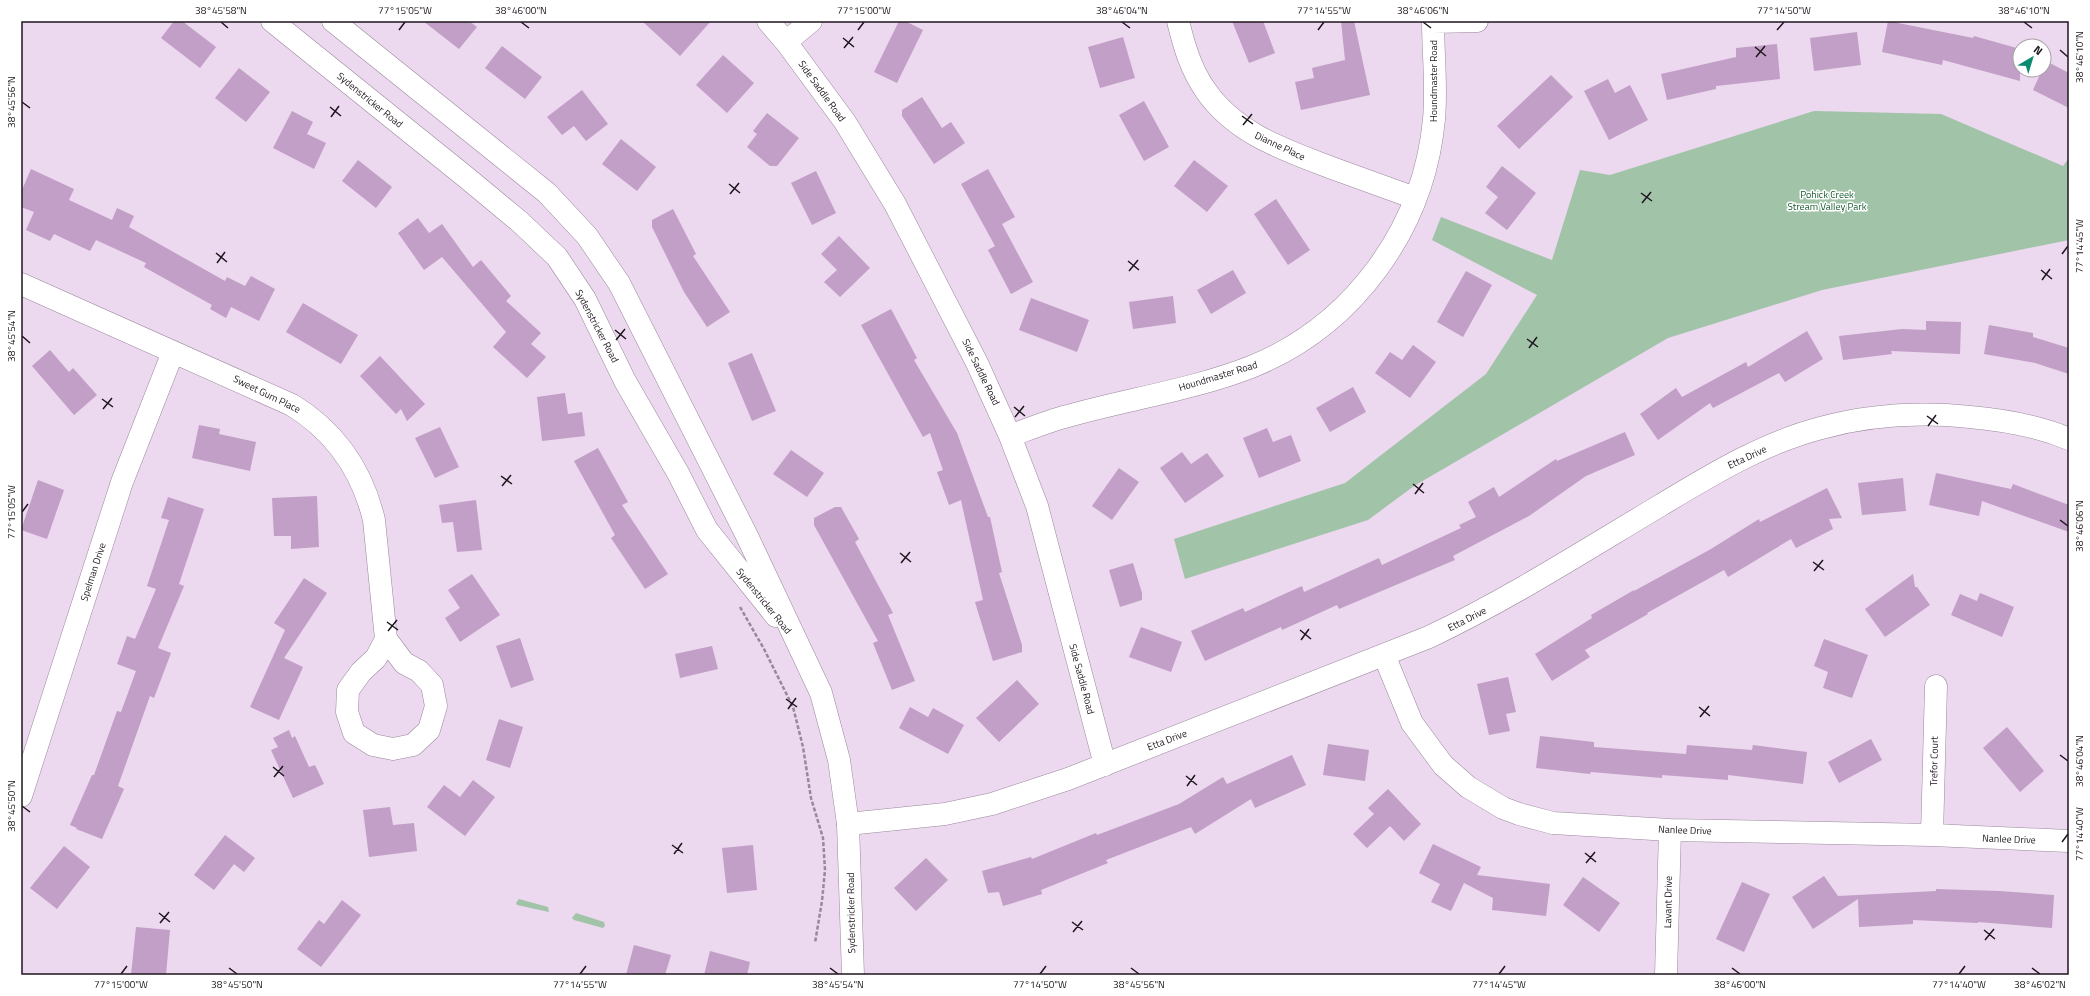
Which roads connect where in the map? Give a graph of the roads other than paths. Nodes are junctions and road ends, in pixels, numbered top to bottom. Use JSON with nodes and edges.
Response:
{"nodes":[{"id":1,"x":272,"y":21,"type":"edge"},
{"id":2,"x":333,"y":21,"type":"edge"},
{"id":3,"x":768,"y":21,"type":"edge"},
{"id":4,"x":811,"y":21,"type":"edge"},
{"id":5,"x":1178,"y":21,"type":"edge"},
{"id":6,"x":1433,"y":21,"type":"edge"},
{"id":7,"x":1477,"y":21,"type":"edge"},
{"id":8,"x":786,"y":42,"type":"junction"},
{"id":9,"x":1415,"y":198,"type":"junction"},
{"id":10,"x":21,"y":284,"type":"edge"},
{"id":11,"x":173,"y":352,"type":"junction"},
{"id":12,"x":1010,"y":436,"type":"junction"},
{"id":13,"x":2069,"y":439,"type":"edge"},
{"id":14,"x":386,"y":639,"type":"junction"},
{"id":15,"x":798,"y":643,"type":"junction"},
{"id":16,"x":1384,"y":655,"type":"junction"},
{"id":17,"x":1936,"y":686,"type":"dead end"},
{"id":18,"x":1104,"y":765,"type":"junction"},
{"id":19,"x":21,"y":796,"type":"edge"},
{"id":20,"x":848,"y":824,"type":"junction"},
{"id":21,"x":1670,"y":830,"type":"junction"},
{"id":22,"x":1932,"y":835,"type":"junction"},
{"id":23,"x":2069,"y":841,"type":"edge"},
{"id":24,"x":853,"y":975,"type":"edge"},
{"id":25,"x":1666,"y":975,"type":"edge"}],
"edges":[{"from":1,"to":15,"type":"street","name":"Sydenstricker Road"},
{"from":2,"to":15,"type":"street","name":"Sydenstricker Road"},
{"from":3,"to":8,"type":"street","name":"Side Saddle Road"},
{"from":4,"to":8,"type":"street"},
{"from":5,"to":9,"type":"street","name":"Dianne Place"},
{"from":6,"to":7,"type":"street"},
{"from":6,"to":9,"type":"street","name":"Houndmaster Road"},
{"from":8,"to":12,"type":"street","name":"Side Saddle Road"},
{"from":9,"to":12,"type":"street","name":"Houndmaster Road"},
{"from":10,"to":11,"type":"street","name":"Sweet Gum Place"},
{"from":11,"to":14,"type":"street","name":"Sweet Gum Place"},
{"from":11,"to":19,"type":"street","name":"Spelman Drive"},
{"from":12,"to":18,"type":"street","name":"Side Saddle Road"},
{"from":13,"to":16,"type":"street","name":"Etta Drive"},
{"from":14,"to":14,"type":"street"},
{"from":15,"to":20,"type":"street","name":"Sydenstricker Road"},
{"from":16,"to":18,"type":"street","name":"Etta Drive"},
{"from":16,"to":21,"type":"street","name":"Nanlee Drive"},
{"from":17,"to":22,"type":"street","name":"Trefor Court"},
{"from":18,"to":20,"type":"street","name":"Etta Drive"},
{"from":20,"to":24,"type":"street","name":"Sydenstricker Road"},
{"from":21,"to":22,"type":"street","name":"Nanlee Drive"},
{"from":21,"to":25,"type":"street","name":"Lavant Drive"},
{"from":22,"to":23,"type":"street","name":"Nanlee Drive"}]}
